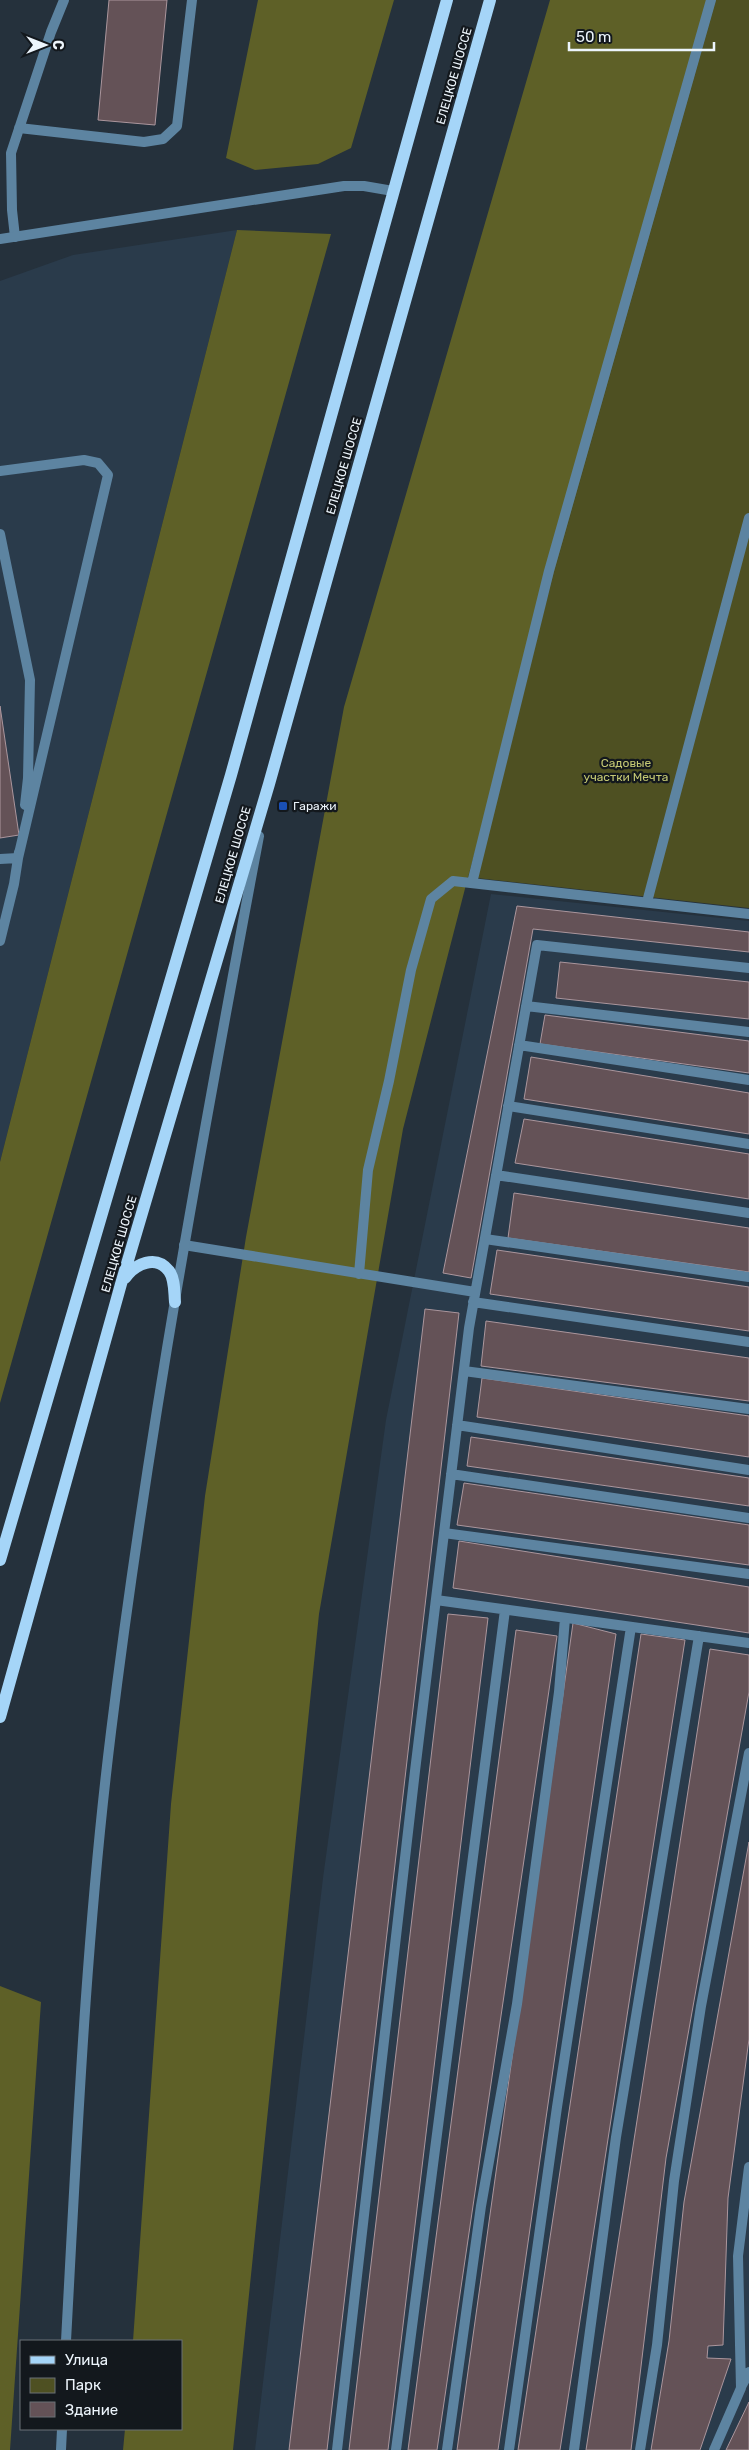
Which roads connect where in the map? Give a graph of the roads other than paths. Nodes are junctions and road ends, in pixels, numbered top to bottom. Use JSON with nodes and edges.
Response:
{"nodes":[{"id":1,"x":64,"y":0,"type":"edge"},
{"id":2,"x":192,"y":0,"type":"edge"},
{"id":3,"x":447,"y":0,"type":"edge"},
{"id":4,"x":490,"y":0,"type":"edge"},
{"id":5,"x":712,"y":0,"type":"edge"},
{"id":6,"x":19,"y":128,"type":"junction"},
{"id":7,"x":393,"y":191,"type":"junction"},
{"id":8,"x":16,"y":236,"type":"junction"},
{"id":9,"x":0,"y":239,"type":"edge"},
{"id":10,"x":0,"y":471,"type":"edge"},
{"id":11,"x":749,"y":518,"type":"edge"},
{"id":12,"x":0,"y":534,"type":"edge"},
{"id":13,"x":269,"y":784,"type":"junction"},
{"id":14,"x":18,"y":858,"type":"junction"},
{"id":15,"x":0,"y":859,"type":"edge"},
{"id":16,"x":472,"y":883,"type":"junction"},
{"id":17,"x":648,"y":902,"type":"junction"},
{"id":18,"x":749,"y":914,"type":"edge"},
{"id":19,"x":0,"y":941,"type":"edge"},
{"id":20,"x":749,"y":968,"type":"edge"},
{"id":21,"x":526,"y":1006,"type":"junction"},
{"id":22,"x":749,"y":1032,"type":"edge"},
{"id":23,"x":519,"y":1045,"type":"junction"},
{"id":24,"x":749,"y":1080,"type":"edge"},
{"id":25,"x":508,"y":1106,"type":"junction"},
{"id":26,"x":749,"y":1144,"type":"edge"},
{"id":27,"x":496,"y":1175,"type":"junction"},
{"id":28,"x":749,"y":1213,"type":"edge"},
{"id":29,"x":485,"y":1239,"type":"junction"},
{"id":30,"x":184,"y":1245,"type":"junction"},
{"id":31,"x":359,"y":1274,"type":"junction"},
{"id":32,"x":749,"y":1277,"type":"edge"},
{"id":33,"x":121,"y":1284,"type":"junction"},
{"id":34,"x":474,"y":1297,"type":"junction"},
{"id":35,"x":175,"y":1302,"type":"junction"},
{"id":36,"x":749,"y":1342,"type":"edge"},
{"id":37,"x":464,"y":1371,"type":"junction"},
{"id":38,"x":749,"y":1409,"type":"edge"},
{"id":39,"x":457,"y":1426,"type":"junction"},
{"id":40,"x":749,"y":1470,"type":"edge"},
{"id":41,"x":451,"y":1474,"type":"junction"},
{"id":42,"x":749,"y":1518,"type":"edge"},
{"id":43,"x":444,"y":1533,"type":"junction"},
{"id":44,"x":0,"y":1560,"type":"edge"},
{"id":45,"x":749,"y":1574,"type":"edge"},
{"id":46,"x":436,"y":1600,"type":"junction"},
{"id":47,"x":505,"y":1610,"type":"junction"},
{"id":48,"x":565,"y":1618,"type":"junction"},
{"id":49,"x":631,"y":1627,"type":"junction"},
{"id":50,"x":699,"y":1636,"type":"junction"},
{"id":51,"x":749,"y":1643,"type":"edge"},
{"id":52,"x":0,"y":1717,"type":"edge"},
{"id":53,"x":749,"y":1754,"type":"edge"},
{"id":54,"x":749,"y":2167,"type":"edge"},
{"id":55,"x":66,"y":2340,"type":"edge"},
{"id":56,"x":749,"y":2372,"type":"edge"},
{"id":57,"x":741,"y":2388,"type":"junction"},
{"id":58,"x":62,"y":2430,"type":"edge"},
{"id":59,"x":61,"y":2450,"type":"edge"},
{"id":60,"x":337,"y":2450,"type":"edge"},
{"id":61,"x":396,"y":2450,"type":"edge"},
{"id":62,"x":447,"y":2450,"type":"edge"},
{"id":63,"x":509,"y":2450,"type":"edge"},
{"id":64,"x":574,"y":2450,"type":"edge"},
{"id":65,"x":640,"y":2450,"type":"edge"},
{"id":66,"x":714,"y":2450,"type":"edge"}],
"edges":[{"from":1,"to":6,"type":"street"},
{"from":2,"to":6,"type":"street"},
{"from":3,"to":7,"type":"main road","name":"ЕЛЕЦКОЕ ШОССЕ"},
{"from":4,"to":13,"type":"main road","name":"ЕЛЕЦКОЕ ШОССЕ"},
{"from":5,"to":16,"type":"street"},
{"from":6,"to":8,"type":"street"},
{"from":7,"to":8,"type":"street"},
{"from":7,"to":44,"type":"main road","name":"ЕЛЕЦКОЕ ШОССЕ"},
{"from":8,"to":9,"type":"street"},
{"from":10,"to":14,"type":"street"},
{"from":11,"to":17,"type":"street"},
{"from":12,"to":14,"type":"street"},
{"from":13,"to":30,"type":"street"},
{"from":13,"to":33,"type":"main road","name":"ЕЛЕЦКОЕ ШОССЕ"},
{"from":14,"to":15,"type":"street"},
{"from":14,"to":19,"type":"street"},
{"from":16,"to":17,"type":"street"},
{"from":16,"to":31,"type":"street"},
{"from":17,"to":18,"type":"street"},
{"from":20,"to":21,"type":"street"},
{"from":21,"to":22,"type":"street"},
{"from":21,"to":23,"type":"street"},
{"from":23,"to":24,"type":"street"},
{"from":23,"to":25,"type":"street"},
{"from":25,"to":26,"type":"street"},
{"from":25,"to":27,"type":"street"},
{"from":27,"to":28,"type":"street"},
{"from":27,"to":29,"type":"street"},
{"from":29,"to":32,"type":"street"},
{"from":29,"to":34,"type":"street"},
{"from":30,"to":31,"type":"street"},
{"from":30,"to":35,"type":"street"},
{"from":31,"to":34,"type":"street"},
{"from":33,"to":35,"type":"main road"},
{"from":33,"to":52,"type":"main road","name":"ЕЛЕЦКОЕ ШОССЕ"},
{"from":34,"to":36,"type":"street"},
{"from":34,"to":37,"type":"street"},
{"from":35,"to":55,"type":"street"},
{"from":37,"to":38,"type":"street"},
{"from":37,"to":39,"type":"street"},
{"from":39,"to":40,"type":"street"},
{"from":39,"to":41,"type":"street"},
{"from":41,"to":42,"type":"street"},
{"from":41,"to":43,"type":"street"},
{"from":43,"to":45,"type":"street"},
{"from":43,"to":46,"type":"street"},
{"from":46,"to":47,"type":"street"},
{"from":46,"to":60,"type":"street"},
{"from":47,"to":48,"type":"street"},
{"from":47,"to":61,"type":"street"},
{"from":48,"to":49,"type":"street"},
{"from":48,"to":62,"type":"street"},
{"from":49,"to":50,"type":"street"},
{"from":49,"to":63,"type":"street"},
{"from":50,"to":51,"type":"street"},
{"from":50,"to":64,"type":"street"},
{"from":53,"to":65,"type":"street"},
{"from":54,"to":57,"type":"street"},
{"from":56,"to":57,"type":"street"},
{"from":57,"to":66,"type":"street"},
{"from":58,"to":59,"type":"street"}]}
